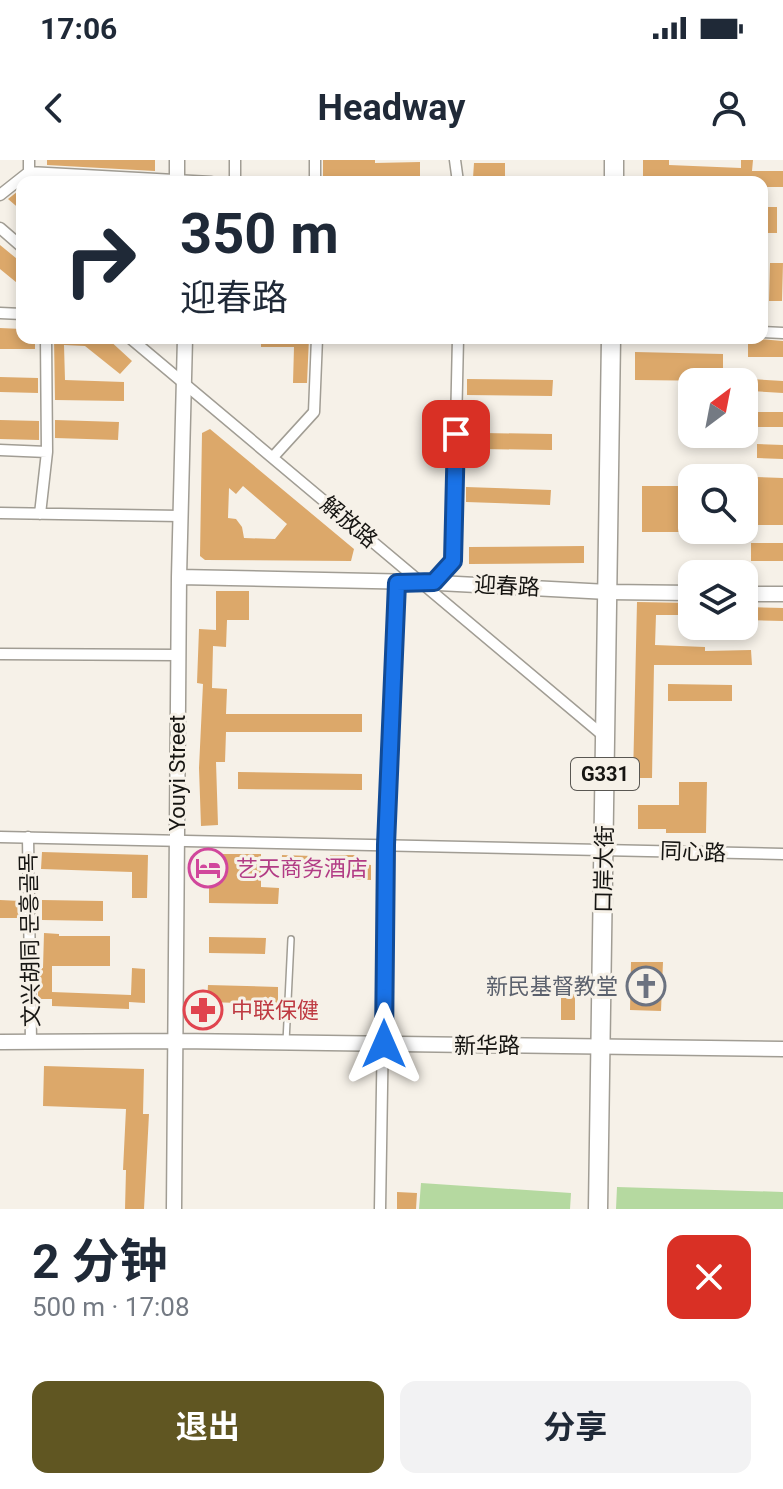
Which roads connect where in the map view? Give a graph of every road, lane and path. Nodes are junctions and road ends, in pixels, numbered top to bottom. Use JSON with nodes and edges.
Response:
{"nodes":[{"id":1,"x":29,"y":160,"type":"edge"},
{"id":2,"x":29,"y":172,"type":"junction"},
{"id":3,"x":24,"y":176,"type":"edge"},
{"id":4,"x":95,"y":176,"type":"edge"},
{"id":5,"x":16,"y":182,"type":"edge"},
{"id":6,"x":0,"y":195,"type":"edge"},
{"id":7,"x":0,"y":228,"type":"edge"},
{"id":8,"x":16,"y":242,"type":"edge"},
{"id":9,"x":46,"y":344,"type":"edge"},
{"id":10,"x":137,"y":344,"type":"edge"},
{"id":11,"x":185,"y":344,"type":"edge"},
{"id":12,"x":317,"y":344,"type":"edge"},
{"id":13,"x":458,"y":344,"type":"edge"},
{"id":14,"x":611,"y":344,"type":"edge"},
{"id":15,"x":185,"y":383,"type":"junction"},
{"id":16,"x":0,"y":450,"type":"edge"},
{"id":17,"x":47,"y":452,"type":"junction"},
{"id":18,"x":273,"y":457,"type":"junction"},
{"id":19,"x":0,"y":513,"type":"edge"},
{"id":20,"x":40,"y":514,"type":"junction"},
{"id":21,"x":180,"y":516,"type":"junction"},
{"id":22,"x":179,"y":577,"type":"junction"},
{"id":23,"x":426,"y":582,"type":"junction"},
{"id":24,"x":397,"y":583,"type":"junction"},
{"id":25,"x":608,"y":592,"type":"junction"},
{"id":26,"x":678,"y":593,"type":"edge"},
{"id":27,"x":758,"y":594,"type":"edge"},
{"id":28,"x":783,"y":594,"type":"edge"},
{"id":29,"x":0,"y":654,"type":"edge"},
{"id":30,"x":178,"y":655,"type":"junction"},
{"id":31,"x":605,"y":737,"type":"junction"},
{"id":32,"x":0,"y":837,"type":"edge"},
{"id":33,"x":28,"y":837,"type":"junction"},
{"id":34,"x":177,"y":843,"type":"junction"},
{"id":35,"x":386,"y":845,"type":"junction"},
{"id":36,"x":604,"y":850,"type":"junction"},
{"id":37,"x":783,"y":854,"type":"edge"},
{"id":38,"x":291,"y":939,"type":"dead end"},
{"id":39,"x":177,"y":1041,"type":"junction"},
{"id":40,"x":0,"y":1042,"type":"edge"},
{"id":41,"x":31,"y":1042,"type":"junction"},
{"id":42,"x":285,"y":1043,"type":"junction"},
{"id":43,"x":384,"y":1044,"type":"junction"},
{"id":44,"x":602,"y":1046,"type":"junction"},
{"id":45,"x":783,"y":1049,"type":"edge"},
{"id":46,"x":174,"y":1209,"type":"edge"},
{"id":47,"x":380,"y":1209,"type":"edge"},
{"id":48,"x":598,"y":1209,"type":"edge"}],
"edges":[{"from":1,"to":2,"type":"street"},
{"from":2,"to":3,"type":"street"},
{"from":2,"to":4,"type":"street"},
{"from":5,"to":6,"type":"street"},
{"from":7,"to":8,"type":"street"},
{"from":9,"to":17,"type":"street"},
{"from":10,"to":15,"type":"street","name":"解放路"},
{"from":11,"to":15,"type":"street","name":"Youyi Street"},
{"from":12,"to":18,"type":"street"},
{"from":13,"to":23,"type":"street"},
{"from":14,"to":25,"type":"highway","name":"口岸大街","number":"G331"},
{"from":15,"to":18,"type":"street","name":"解放路"},
{"from":15,"to":21,"type":"street","name":"Youyi Street"},
{"from":16,"to":17,"type":"street"},
{"from":17,"to":20,"type":"street"},
{"from":18,"to":23,"type":"street","name":"解放路"},
{"from":19,"to":20,"type":"street"},
{"from":20,"to":21,"type":"street"},
{"from":21,"to":22,"type":"street","name":"Youyi Street"},
{"from":22,"to":24,"type":"street","name":"迎春路"},
{"from":22,"to":30,"type":"street","name":"Youyi Street"},
{"from":23,"to":24,"type":"street","name":"迎春路"},
{"from":23,"to":25,"type":"street","name":"迎春路"},
{"from":23,"to":31,"type":"street","name":"解放路"},
{"from":24,"to":35,"type":"street"},
{"from":25,"to":26,"type":"street","name":"迎春路"},
{"from":25,"to":31,"type":"highway","name":"口岸大街","number":"G331"},
{"from":27,"to":28,"type":"street"},
{"from":29,"to":30,"type":"street"},
{"from":30,"to":34,"type":"street","name":"Youyi Street"},
{"from":31,"to":36,"type":"highway","name":"口岸大街","number":"G331"},
{"from":32,"to":33,"type":"street"},
{"from":33,"to":34,"type":"street"},
{"from":33,"to":41,"type":"street","name":"文兴胡同 문흥골목"},
{"from":34,"to":35,"type":"street","name":"同心路"},
{"from":34,"to":39,"type":"street","name":"Youyi Street"},
{"from":35,"to":36,"type":"street","name":"同心路"},
{"from":35,"to":43,"type":"street"},
{"from":36,"to":37,"type":"street","name":"同心路"},
{"from":36,"to":44,"type":"highway","name":"口岸大街","number":"G331"},
{"from":38,"to":42,"type":"lane"},
{"from":39,"to":41,"type":"street","name":"新华路"},
{"from":39,"to":42,"type":"street","name":"新华路"},
{"from":39,"to":46,"type":"street","name":"Youyi Street"},
{"from":40,"to":41,"type":"street","name":"新华路"},
{"from":42,"to":43,"type":"street","name":"新华路"},
{"from":43,"to":44,"type":"street","name":"新华路"},
{"from":43,"to":47,"type":"street"},
{"from":44,"to":45,"type":"street","name":"新华路"},
{"from":44,"to":48,"type":"highway","name":"口岸大街","number":"G331"}]}
